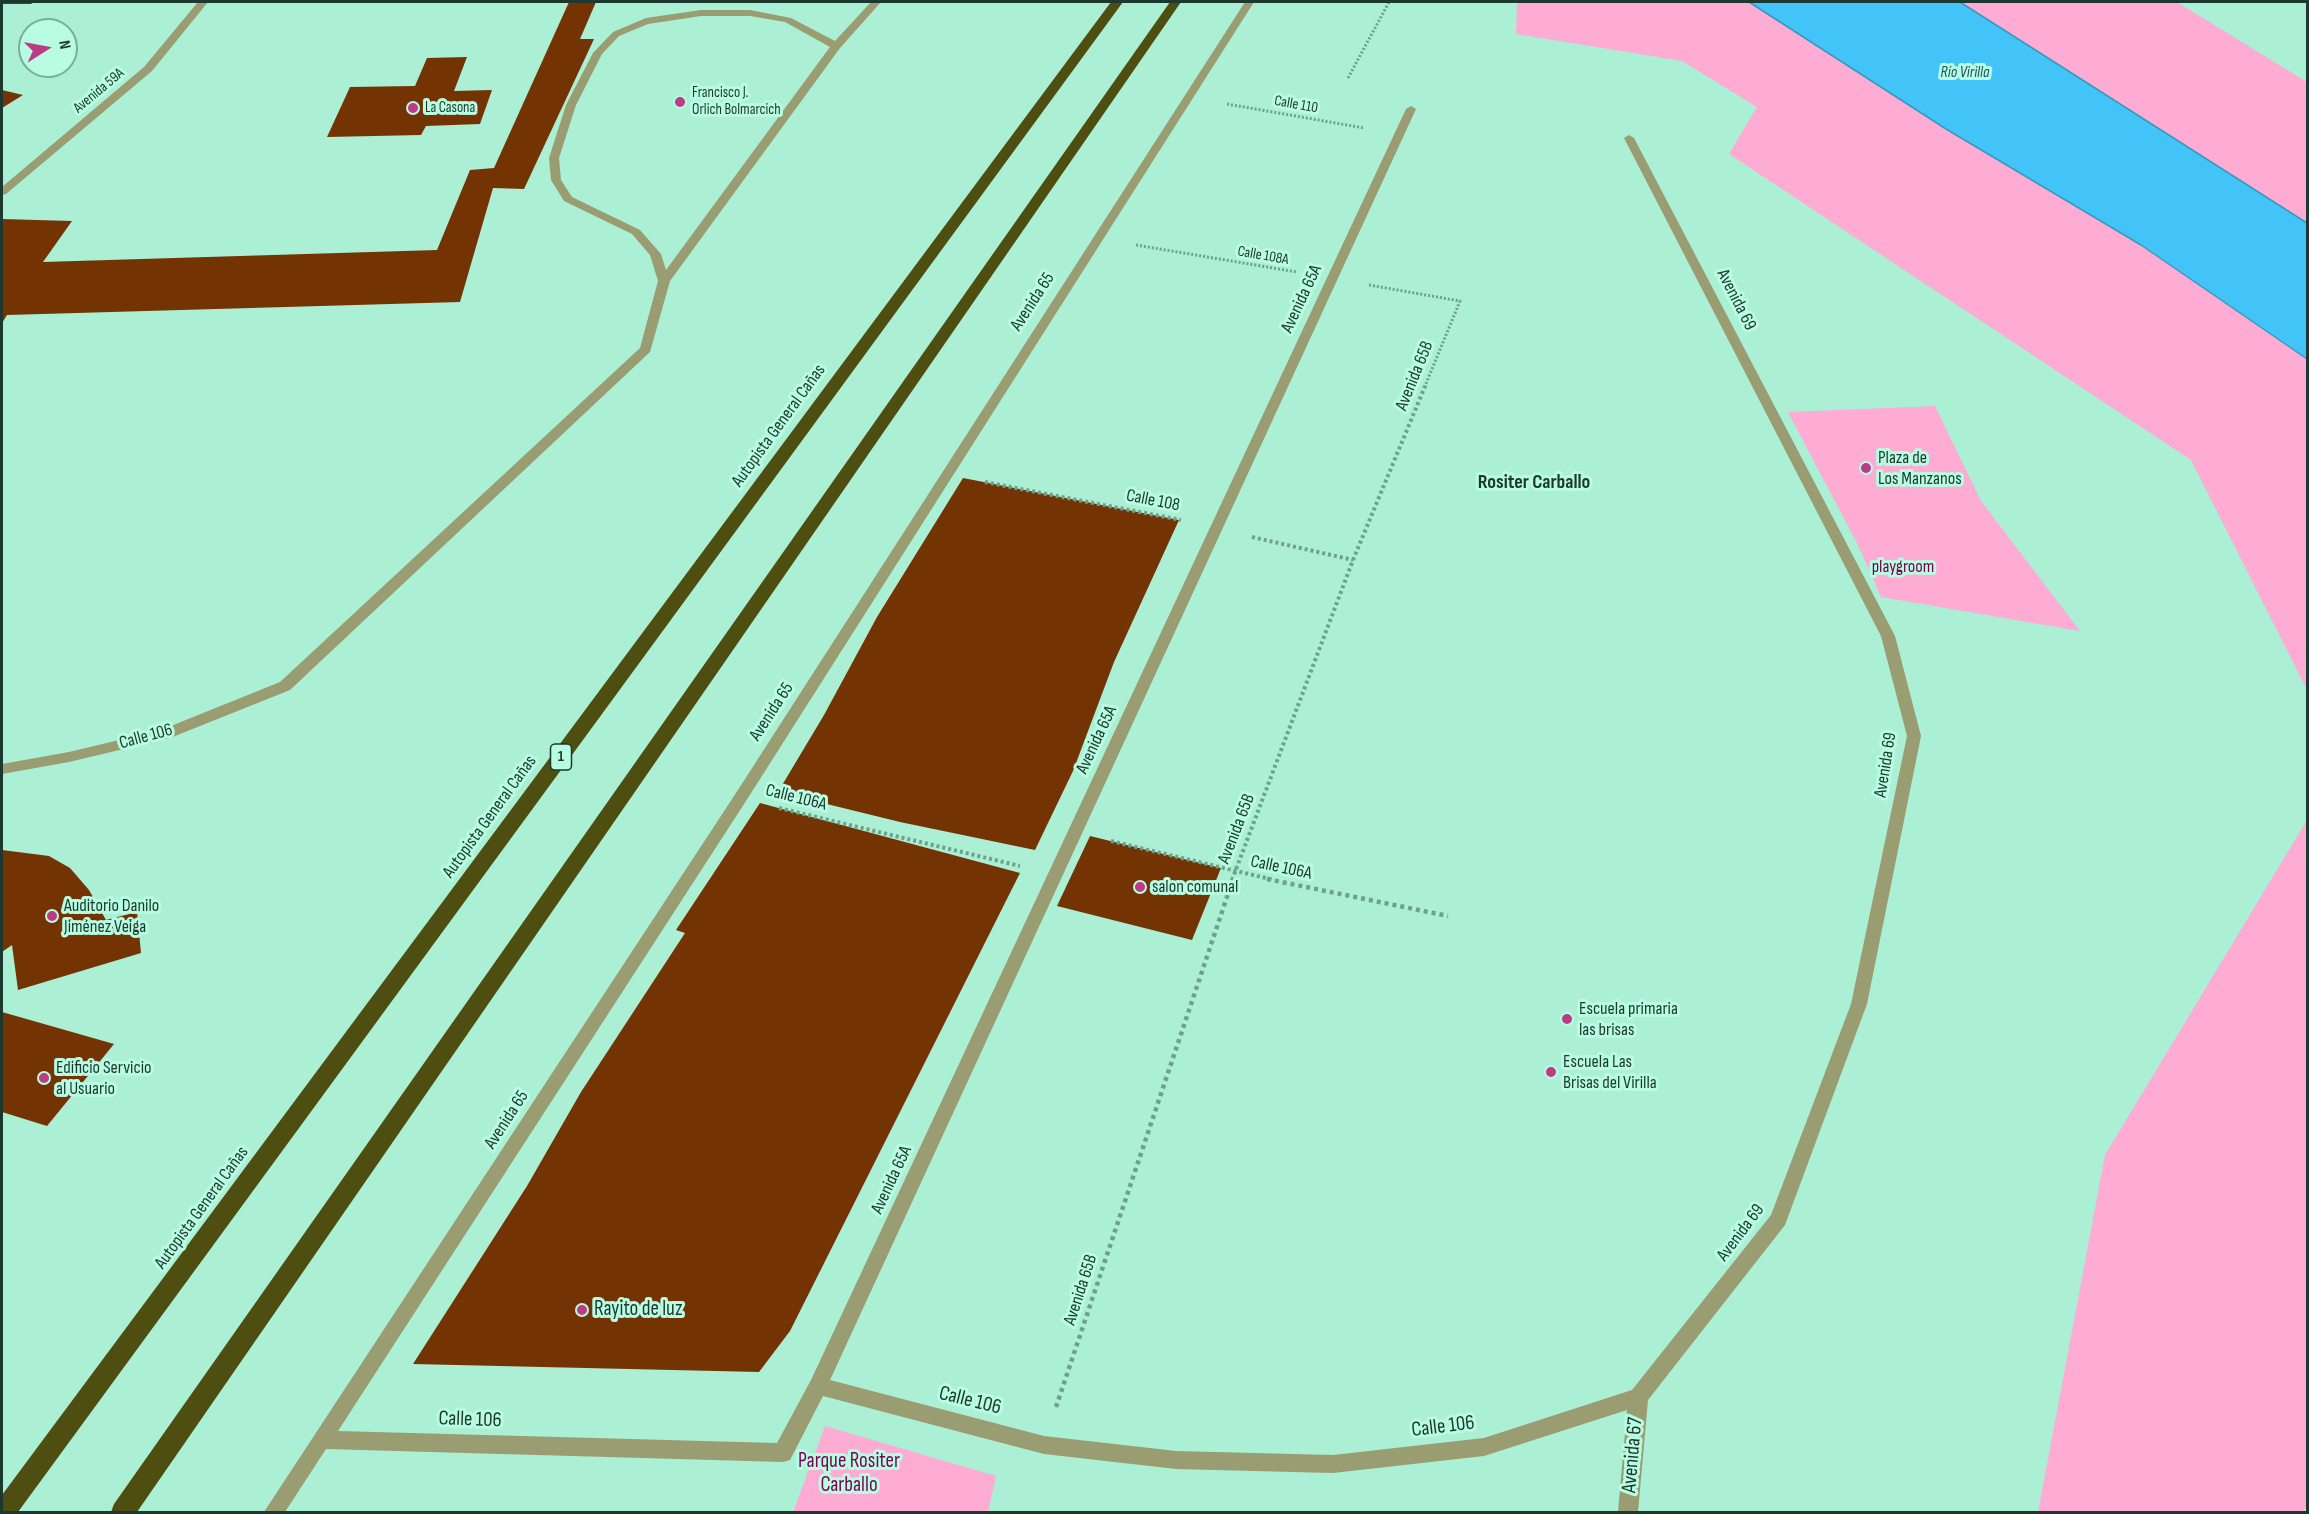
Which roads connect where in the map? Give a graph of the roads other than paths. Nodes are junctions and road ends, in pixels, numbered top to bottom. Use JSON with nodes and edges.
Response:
{"nodes":[{"id":1,"x":203,"y":2,"type":"edge"},
{"id":2,"x":876,"y":2,"type":"edge"},
{"id":3,"x":1117,"y":2,"type":"edge"},
{"id":4,"x":1175,"y":2,"type":"edge"},
{"id":5,"x":1249,"y":2,"type":"edge"},
{"id":6,"x":836,"y":46,"type":"junction"},
{"id":7,"x":1411,"y":109,"type":"dead end"},
{"id":8,"x":1629,"y":138,"type":"dead end"},
{"id":9,"x":2,"y":192,"type":"edge"},
{"id":10,"x":664,"y":281,"type":"junction"},
{"id":11,"x":2,"y":769,"type":"edge"},
{"id":12,"x":818,"y":1386,"type":"junction"},
{"id":13,"x":1638,"y":1397,"type":"junction"},
{"id":14,"x":322,"y":1440,"type":"junction"},
{"id":15,"x":4,"y":1512,"type":"edge"},
{"id":16,"x":123,"y":1512,"type":"edge"},
{"id":17,"x":274,"y":1512,"type":"edge"},
{"id":18,"x":1628,"y":1512,"type":"edge"}],
"edges":[{"from":1,"to":9,"type":"street","name":"Avenida 59A"},
{"from":2,"to":6,"type":"street"},
{"from":3,"to":15,"type":"highway","name":"Autopista General Cañas","number":"1"},
{"from":4,"to":16,"type":"highway"},
{"from":5,"to":14,"type":"street","name":"Avenida 65"},
{"from":6,"to":10,"type":"street"},
{"from":6,"to":10,"type":"street"},
{"from":7,"to":12,"type":"street","name":"Avenida 65A"},
{"from":8,"to":13,"type":"street","name":"Avenida 69"},
{"from":10,"to":11,"type":"street","name":"Calle 106"},
{"from":12,"to":13,"type":"street","name":"Calle 106"},
{"from":12,"to":14,"type":"street","name":"Calle 106"},
{"from":13,"to":18,"type":"street","name":"Avenida 67"},
{"from":14,"to":17,"type":"street","name":"Avenida 65"}]}
